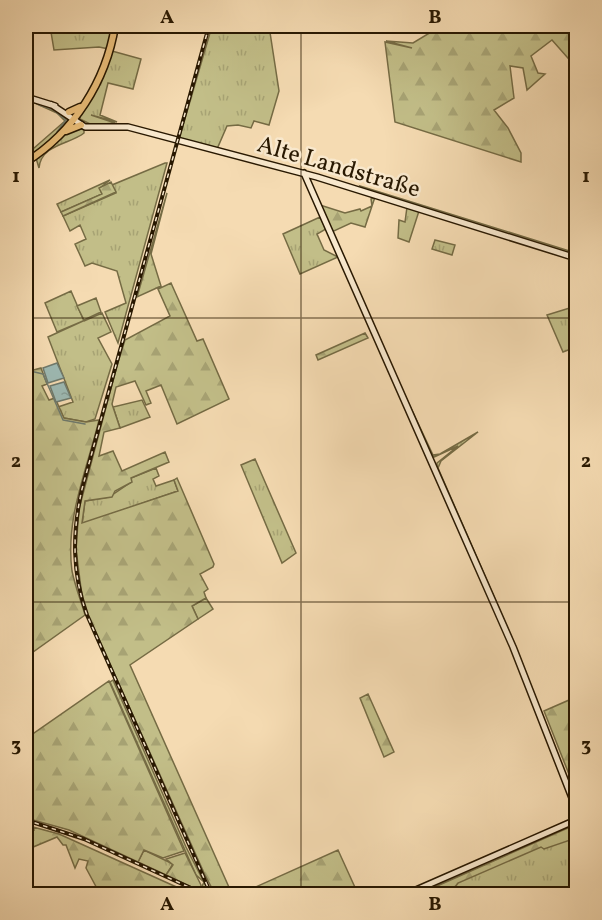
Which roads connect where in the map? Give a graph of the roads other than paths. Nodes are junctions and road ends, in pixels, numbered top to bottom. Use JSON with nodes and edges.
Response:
{"nodes":[{"id":1,"x":115,"y":26,"type":"edge"},
{"id":2,"x":26,"y":97,"type":"edge"},
{"id":3,"x":87,"y":100,"type":"junction"},
{"id":4,"x":52,"y":105,"type":"junction"},
{"id":5,"x":69,"y":112,"type":"junction"},
{"id":6,"x":74,"y":118,"type":"junction"},
{"id":7,"x":81,"y":125,"type":"junction"},
{"id":8,"x":89,"y":127,"type":"junction"},
{"id":9,"x":60,"y":134,"type":"junction"},
{"id":10,"x":26,"y":162,"type":"edge"},
{"id":11,"x":305,"y":175,"type":"junction"},
{"id":12,"x":317,"y":177,"type":"junction"},
{"id":13,"x":311,"y":191,"type":"junction"},
{"id":14,"x":576,"y":258,"type":"edge"},
{"id":15,"x":576,"y":808,"type":"edge"},
{"id":16,"x":576,"y":820,"type":"edge"},
{"id":17,"x":407,"y":894,"type":"edge"}],
"edges":[{"from":1,"to":3,"type":"main road"},
{"from":2,"to":4,"type":"street"},
{"from":3,"to":5,"type":"main road"},
{"from":3,"to":6,"type":"main road"},
{"from":4,"to":5,"type":"street"},
{"from":4,"to":6,"type":"street"},
{"from":5,"to":6,"type":"street"},
{"from":6,"to":7,"type":"street","name":"Alte Landstraße"},
{"from":6,"to":8,"type":"street"},
{"from":6,"to":9,"type":"main road"},
{"from":7,"to":8,"type":"street","name":"Alte Landstraße"},
{"from":7,"to":9,"type":"main road"},
{"from":8,"to":11,"type":"street","name":"Alte Landstraße"},
{"from":9,"to":10,"type":"main road"},
{"from":11,"to":12,"type":"street","name":"Alte Landstraße"},
{"from":11,"to":13,"type":"street"},
{"from":12,"to":13,"type":"street"},
{"from":12,"to":14,"type":"street","name":"Alte Landstraße"},
{"from":13,"to":15,"type":"street"},
{"from":16,"to":17,"type":"street"}]}
